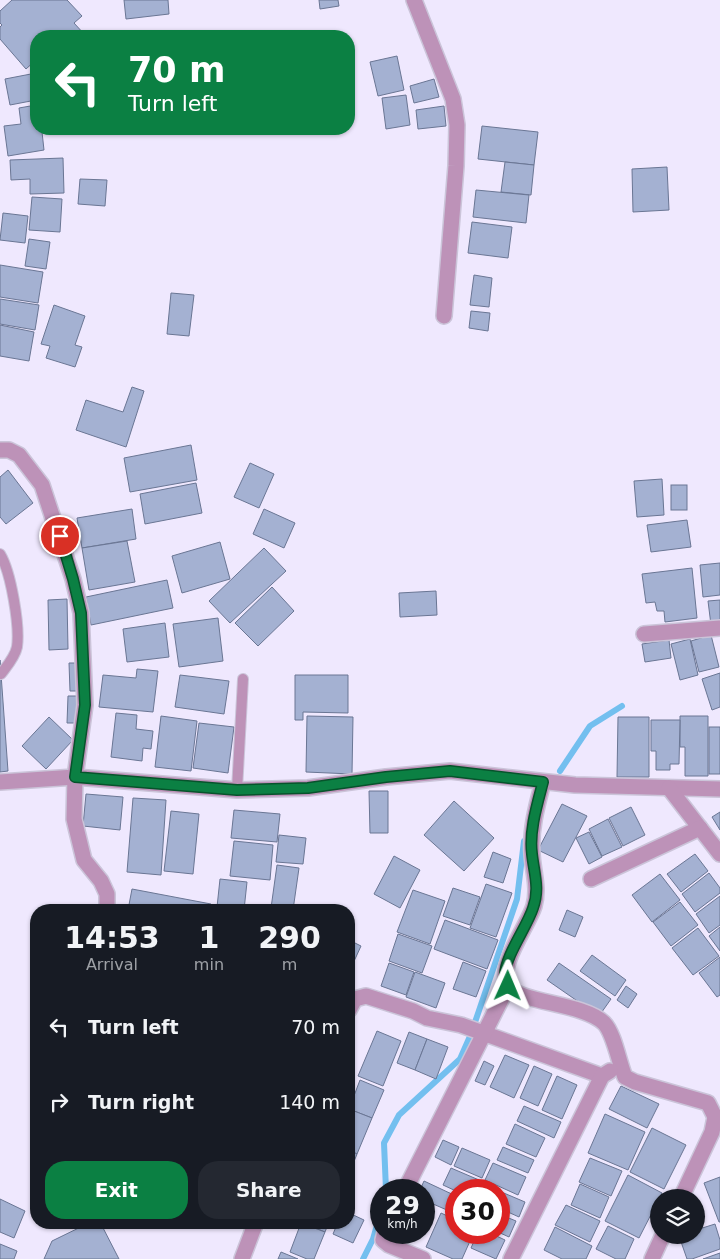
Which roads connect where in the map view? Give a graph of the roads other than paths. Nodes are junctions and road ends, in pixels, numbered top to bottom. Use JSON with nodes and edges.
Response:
{"nodes":[{"id":1,"x":414,"y":0,"type":"edge"},
{"id":2,"x":444,"y":316,"type":"dead end"},
{"id":3,"x":0,"y":450,"type":"edge"},
{"id":4,"x":0,"y":554,"type":"edge"},
{"id":5,"x":720,"y":628,"type":"edge"},
{"id":6,"x":644,"y":634,"type":"dead end"},
{"id":7,"x":1,"y":674,"type":"edge"},
{"id":8,"x":243,"y":679,"type":"dead end"},
{"id":9,"x":75,"y":777,"type":"junction"},
{"id":10,"x":0,"y":782,"type":"edge"},
{"id":11,"x":543,"y":782,"type":"junction"},
{"id":12,"x":669,"y":788,"type":"junction"},
{"id":13,"x":720,"y":789,"type":"edge"},
{"id":14,"x":237,"y":790,"type":"junction"},
{"id":15,"x":700,"y":828,"type":"junction"},
{"id":16,"x":720,"y":854,"type":"edge"},
{"id":17,"x":591,"y":880,"type":"dead end"},
{"id":18,"x":107,"y":904,"type":"edge"},
{"id":19,"x":508,"y":986,"type":"junction"},
{"id":20,"x":355,"y":999,"type":"edge"},
{"id":21,"x":482,"y":1032,"type":"junction"},
{"id":22,"x":620,"y":1066,"type":"junction"},
{"id":23,"x":602,"y":1076,"type":"junction"},
{"id":24,"x":410,"y":1179,"type":"edge"},
{"id":25,"x":685,"y":1189,"type":"edge"},
{"id":26,"x":253,"y":1229,"type":"edge"},
{"id":27,"x":388,"y":1244,"type":"edge"},
{"id":28,"x":659,"y":1244,"type":"edge"},
{"id":29,"x":654,"y":1257,"type":"edge"},
{"id":30,"x":242,"y":1259,"type":"edge"},
{"id":31,"x":423,"y":1259,"type":"edge"},
{"id":32,"x":511,"y":1259,"type":"edge"}],
"edges":[{"from":1,"to":2,"type":"street"},
{"from":3,"to":9,"type":"street"},
{"from":4,"to":7,"type":"lane"},
{"from":5,"to":6,"type":"street"},
{"from":8,"to":14,"type":"lane"},
{"from":9,"to":10,"type":"street"},
{"from":9,"to":14,"type":"street"},
{"from":9,"to":18,"type":"street"},
{"from":11,"to":12,"type":"street"},
{"from":11,"to":14,"type":"street"},
{"from":11,"to":19,"type":"street"},
{"from":12,"to":13,"type":"street"},
{"from":12,"to":15,"type":"street"},
{"from":15,"to":16,"type":"street"},
{"from":15,"to":17,"type":"street"},
{"from":19,"to":21,"type":"street"},
{"from":19,"to":22,"type":"street"},
{"from":20,"to":21,"type":"street"},
{"from":21,"to":23,"type":"street"},
{"from":21,"to":24,"type":"street"},
{"from":22,"to":23,"type":"street"},
{"from":22,"to":25,"type":"street"},
{"from":23,"to":32,"type":"street"},
{"from":26,"to":30,"type":"street"},
{"from":27,"to":31,"type":"street"},
{"from":28,"to":29,"type":"street"}]}
